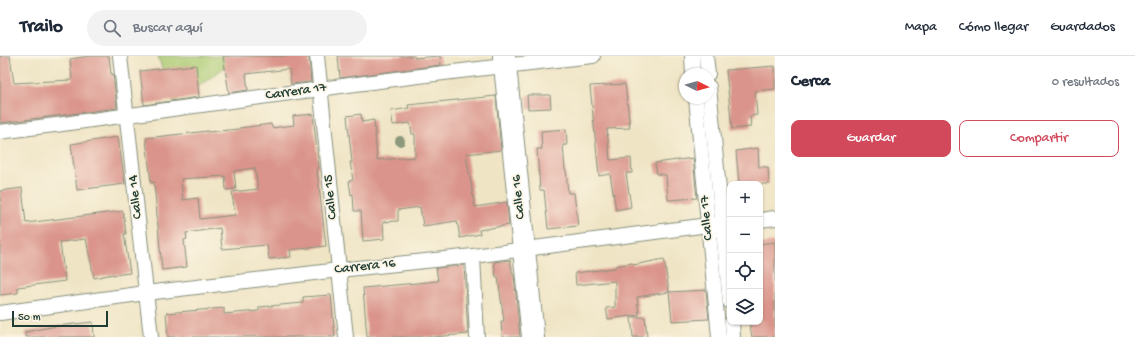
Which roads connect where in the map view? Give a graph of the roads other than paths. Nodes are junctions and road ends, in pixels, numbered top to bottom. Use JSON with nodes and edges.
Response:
{"nodes":[{"id":1,"x":120,"y":56,"type":"edge"},
{"id":2,"x":317,"y":56,"type":"edge"},
{"id":3,"x":593,"y":56,"type":"edge"},
{"id":4,"x":692,"y":56,"type":"edge"},
{"id":5,"x":706,"y":56,"type":"edge"},
{"id":6,"x":505,"y":61,"type":"edge"},
{"id":7,"x":693,"y":68,"type":"edge"},
{"id":8,"x":707,"y":68,"type":"edge"},
{"id":9,"x":321,"y":89,"type":"junction"},
{"id":10,"x":697,"y":104,"type":"edge"},
{"id":11,"x":711,"y":104,"type":"edge"},
{"id":12,"x":127,"y":116,"type":"junction"},
{"id":13,"x":0,"y":132,"type":"edge"},
{"id":14,"x":775,"y":218,"type":"edge"},
{"id":15,"x":763,"y":220,"type":"edge"},
{"id":16,"x":726,"y":224,"type":"edge"},
{"id":17,"x":708,"y":225,"type":"junction"},
{"id":18,"x":524,"y":249,"type":"junction"},
{"id":19,"x":473,"y":256,"type":"junction"},
{"id":20,"x":339,"y":270,"type":"junction"},
{"id":21,"x":729,"y":289,"type":"edge"},
{"id":22,"x":146,"y":293,"type":"junction"},
{"id":23,"x":0,"y":313,"type":"edge"},
{"id":24,"x":732,"y":325,"type":"edge"},
{"id":25,"x":151,"y":337,"type":"edge"},
{"id":26,"x":346,"y":337,"type":"edge"},
{"id":27,"x":477,"y":337,"type":"edge"},
{"id":28,"x":533,"y":337,"type":"edge"},
{"id":29,"x":719,"y":337,"type":"edge"},
{"id":30,"x":733,"y":337,"type":"edge"}],
"edges":[{"from":1,"to":12,"type":"street","name":"Calle 14"},
{"from":2,"to":9,"type":"street","name":"Calle 15"},
{"from":3,"to":6,"type":"street","name":"Carrera 17"},
{"from":4,"to":7,"type":"street"},
{"from":5,"to":8,"type":"street"},
{"from":6,"to":9,"type":"street","name":"Carrera 17"},
{"from":6,"to":18,"type":"highway","name":"Calle 16"},
{"from":9,"to":12,"type":"street","name":"Carrera 17"},
{"from":9,"to":20,"type":"street","name":"Calle 15"},
{"from":10,"to":17,"type":"street","name":"Calle 17"},
{"from":11,"to":16,"type":"street","name":"Calle 17"},
{"from":12,"to":13,"type":"street","name":"Carrera 17"},
{"from":12,"to":22,"type":"street","name":"Calle 14"},
{"from":14,"to":15,"type":"street"},
{"from":16,"to":17,"type":"street","name":"Carrera 16"},
{"from":16,"to":21,"type":"street","name":"Calle 17"},
{"from":17,"to":18,"type":"street","name":"Carrera 16"},
{"from":17,"to":29,"type":"street","name":"Calle 17"},
{"from":18,"to":19,"type":"street","name":"Carrera 16"},
{"from":18,"to":28,"type":"highway","name":"Calle 16"},
{"from":19,"to":20,"type":"street","name":"Carrera 16"},
{"from":19,"to":27,"type":"street"},
{"from":20,"to":22,"type":"street","name":"Carrera 16"},
{"from":20,"to":26,"type":"street","name":"Calle 15"},
{"from":22,"to":23,"type":"street","name":"Carrera 16"},
{"from":22,"to":25,"type":"street","name":"Calle 14"},
{"from":24,"to":30,"type":"street"}]}
